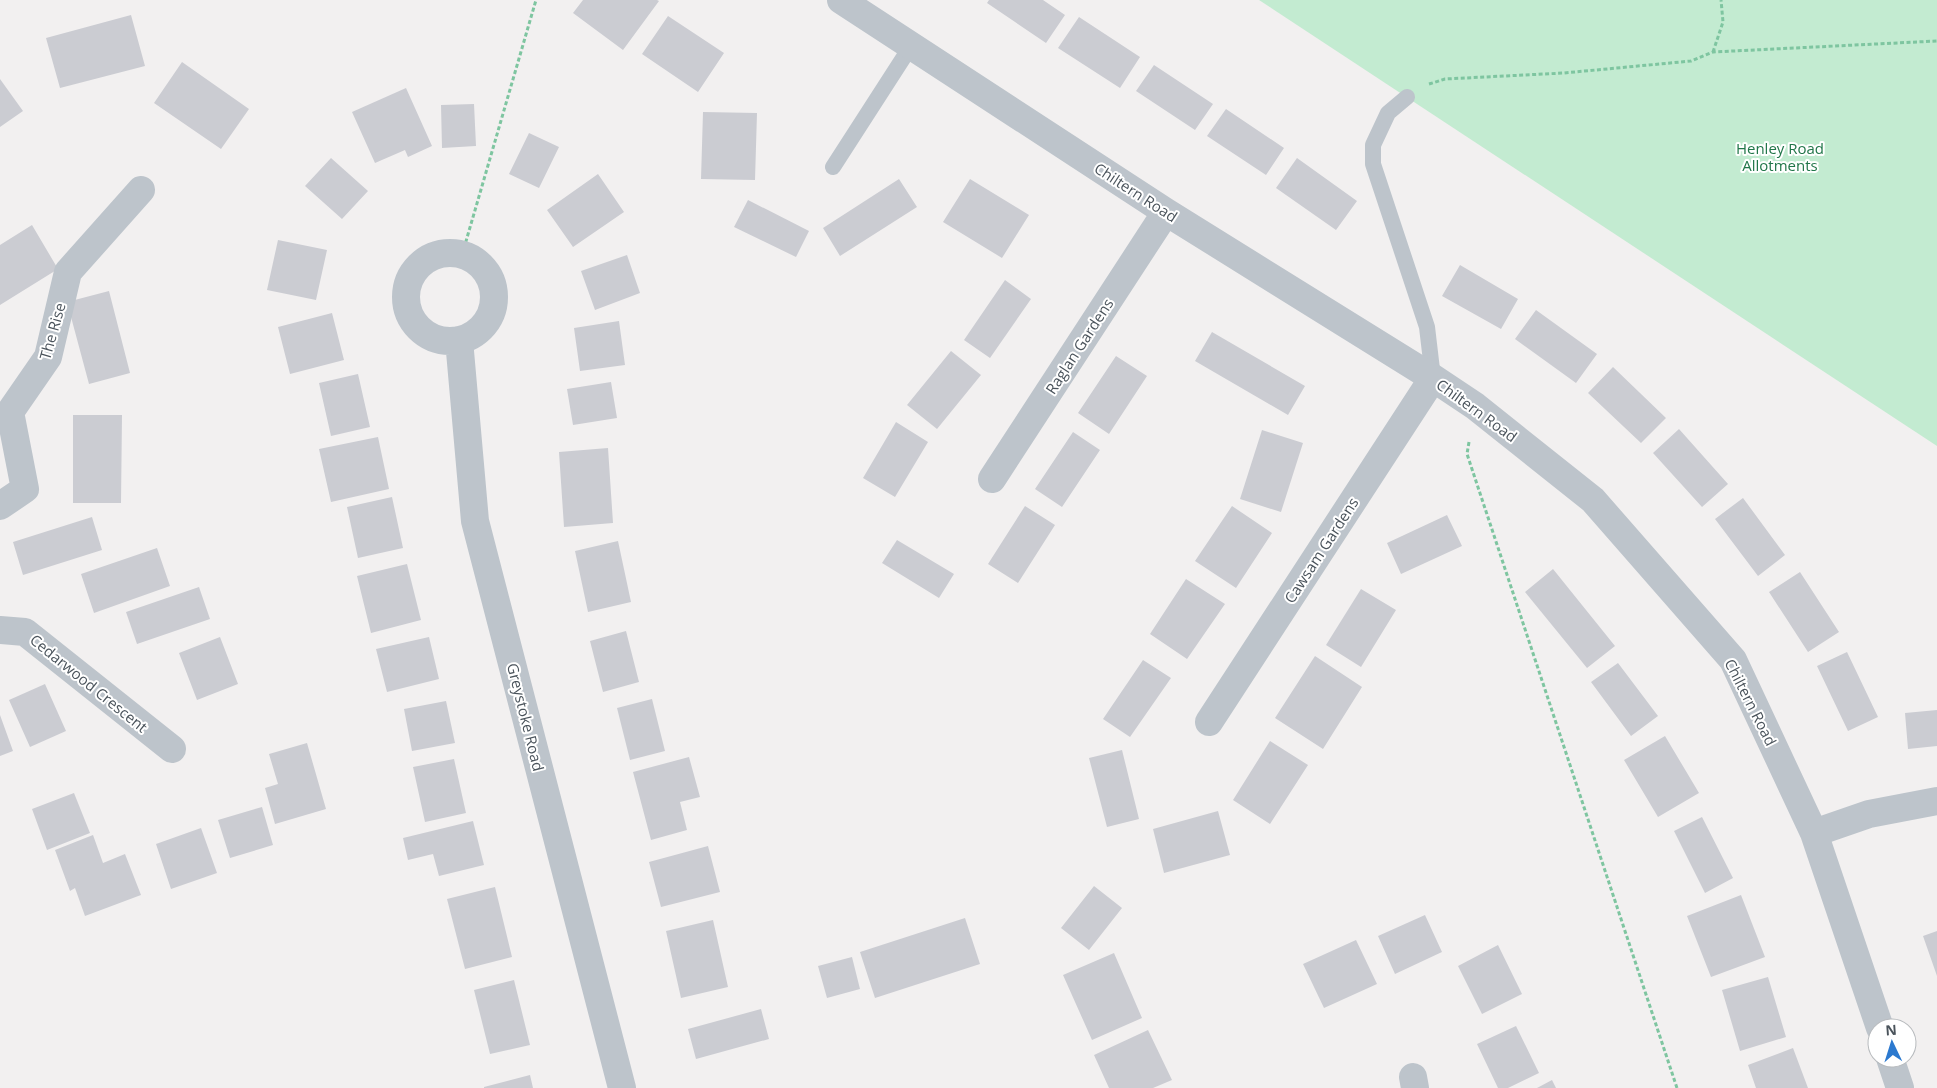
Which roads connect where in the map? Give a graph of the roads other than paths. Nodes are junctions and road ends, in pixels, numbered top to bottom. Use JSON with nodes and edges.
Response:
{"nodes":[{"id":1,"x":841,"y":0,"type":"edge"},
{"id":2,"x":911,"y":46,"type":"junction"},
{"id":3,"x":1407,"y":97,"type":"road end"},
{"id":4,"x":833,"y":167,"type":"dead end"},
{"id":5,"x":141,"y":190,"type":"dead end"},
{"id":6,"x":1166,"y":212,"type":"junction"},
{"id":7,"x":459,"y":340,"type":"junction"},
{"id":8,"x":1433,"y":378,"type":"junction"},
{"id":9,"x":992,"y":479,"type":"dead end"},
{"id":10,"x":0,"y":506,"type":"edge"},
{"id":11,"x":0,"y":630,"type":"edge"},
{"id":12,"x":1209,"y":722,"type":"dead end"},
{"id":13,"x":172,"y":749,"type":"dead end"},
{"id":14,"x":1937,"y":801,"type":"edge"},
{"id":15,"x":1814,"y":833,"type":"junction"},
{"id":16,"x":1877,"y":1018,"type":"edge"},
{"id":17,"x":1893,"y":1068,"type":"edge"},
{"id":18,"x":622,"y":1088,"type":"edge"},
{"id":19,"x":1900,"y":1088,"type":"edge"}],
"edges":[{"from":1,"to":2,"type":"street","name":"Chiltern Road"},
{"from":2,"to":4,"type":"lane"},
{"from":2,"to":6,"type":"street","name":"Chiltern Road"},
{"from":3,"to":8,"type":"lane"},
{"from":5,"to":10,"type":"street","name":"The Rise"},
{"from":6,"to":8,"type":"street","name":"Chiltern Road"},
{"from":6,"to":9,"type":"street","name":"Raglan Gardens"},
{"from":7,"to":7,"type":"street"},
{"from":7,"to":18,"type":"street","name":"Greystoke Road"},
{"from":8,"to":12,"type":"street","name":"Cawsam Gardens"},
{"from":8,"to":15,"type":"street","name":"Chiltern Road"},
{"from":11,"to":13,"type":"street","name":"Cedarwood Crescent"},
{"from":14,"to":15,"type":"street"},
{"from":15,"to":16,"type":"street","name":"Chiltern Road"},
{"from":17,"to":19,"type":"street"}]}
